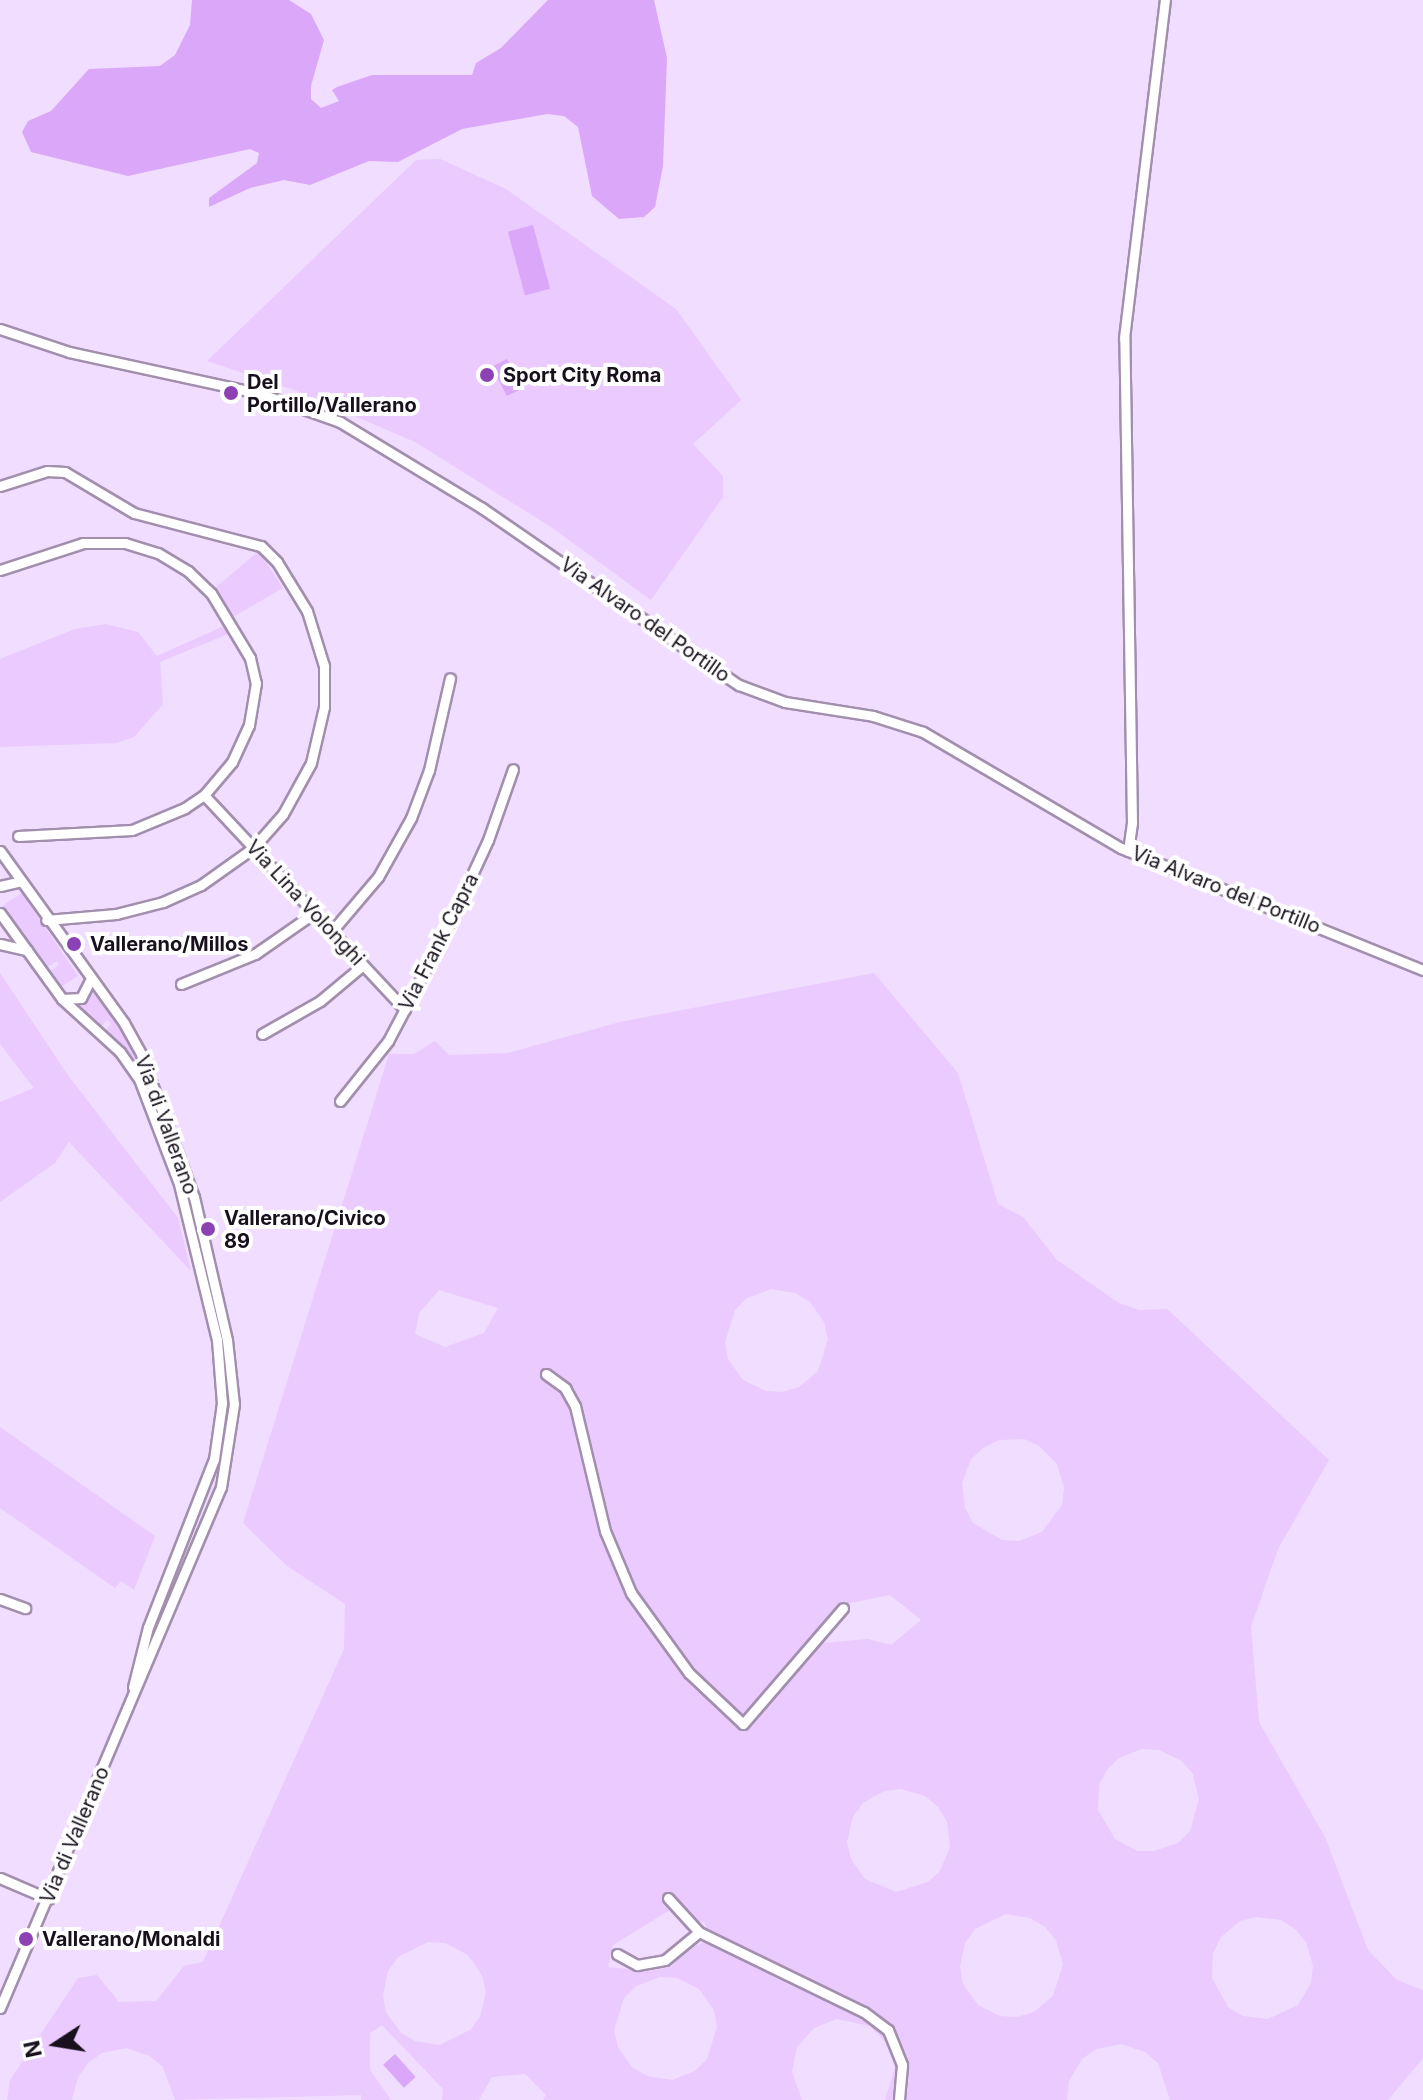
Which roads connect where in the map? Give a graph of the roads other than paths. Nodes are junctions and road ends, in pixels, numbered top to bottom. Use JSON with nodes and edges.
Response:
{"nodes":[{"id":1,"x":1165,"y":0,"type":"edge"},
{"id":2,"x":0,"y":329,"type":"edge"},
{"id":3,"x":0,"y":486,"type":"edge"},
{"id":4,"x":0,"y":570,"type":"edge"},
{"id":5,"x":450,"y":678,"type":"dead end"},
{"id":6,"x":513,"y":769,"type":"dead end"},
{"id":7,"x":204,"y":795,"type":"junction"},
{"id":8,"x":18,"y":836,"type":"dead end"},
{"id":9,"x":253,"y":848,"type":"junction"},
{"id":10,"x":0,"y":851,"type":"edge"},
{"id":11,"x":1128,"y":851,"type":"junction"},
{"id":12,"x":21,"y":881,"type":"junction"},
{"id":13,"x":0,"y":886,"type":"edge"},
{"id":14,"x":314,"y":913,"type":"junction"},
{"id":15,"x":0,"y":917,"type":"edge"},
{"id":16,"x":46,"y":920,"type":"junction"},
{"id":17,"x":332,"y":931,"type":"junction"},
{"id":18,"x":0,"y":944,"type":"edge"},
{"id":19,"x":27,"y":950,"type":"junction"},
{"id":20,"x":363,"y":965,"type":"junction"},
{"id":21,"x":1423,"y":970,"type":"edge"},
{"id":22,"x":90,"y":980,"type":"junction"},
{"id":23,"x":181,"y":984,"type":"dead end"},
{"id":24,"x":62,"y":999,"type":"junction"},
{"id":25,"x":405,"y":1010,"type":"junction"},
{"id":26,"x":262,"y":1034,"type":"dead end"},
{"id":27,"x":340,"y":1101,"type":"dead end"},
{"id":28,"x":546,"y":1374,"type":"dead end"},
{"id":29,"x":0,"y":1599,"type":"edge"},
{"id":30,"x":25,"y":1608,"type":"dead end"},
{"id":31,"x":843,"y":1608,"type":"dead end"},
{"id":32,"x":128,"y":1706,"type":"junction"},
{"id":33,"x":0,"y":1878,"type":"edge"},
{"id":34,"x":668,"y":1898,"type":"dead end"},
{"id":35,"x":49,"y":1899,"type":"junction"},
{"id":36,"x":699,"y":1932,"type":"junction"},
{"id":37,"x":617,"y":1954,"type":"dead end"},
{"id":38,"x":0,"y":2008,"type":"edge"},
{"id":39,"x":899,"y":2100,"type":"edge"}],
"edges":[{"from":1,"to":11,"type":"street"},
{"from":2,"to":11,"type":"street","name":"Via Alvaro del Portillo"},
{"from":3,"to":9,"type":"street"},
{"from":4,"to":7,"type":"street"},
{"from":5,"to":17,"type":"street"},
{"from":6,"to":25,"type":"street","name":"Via Frank Capra"},
{"from":7,"to":8,"type":"street"},
{"from":7,"to":9,"type":"street","name":"Via Lina Volonghi"},
{"from":9,"to":14,"type":"street","name":"Via Lina Volonghi"},
{"from":9,"to":16,"type":"street"},
{"from":10,"to":12,"type":"street","name":"Via di Vallerano"},
{"from":11,"to":21,"type":"street","name":"Via Alvaro del Portillo"},
{"from":12,"to":13,"type":"street"},
{"from":12,"to":16,"type":"street","name":"Via di Vallerano"},
{"from":14,"to":17,"type":"street","name":"Via Lina Volonghi"},
{"from":14,"to":23,"type":"street"},
{"from":15,"to":19,"type":"street","name":"Via di Vallerano"},
{"from":16,"to":22,"type":"street","name":"Via di Vallerano"},
{"from":17,"to":20,"type":"street","name":"Via Lina Volonghi"},
{"from":18,"to":19,"type":"street"},
{"from":19,"to":24,"type":"street","name":"Via di Vallerano"},
{"from":20,"to":25,"type":"street","name":"Via Lina Volonghi"},
{"from":20,"to":26,"type":"street"},
{"from":22,"to":24,"type":"street"},
{"from":22,"to":32,"type":"street","name":"Via di Vallerano"},
{"from":24,"to":32,"type":"street","name":"Via di Vallerano"},
{"from":25,"to":27,"type":"street","name":"Via Frank Capra"},
{"from":28,"to":31,"type":"street"},
{"from":29,"to":30,"type":"street"},
{"from":32,"to":35,"type":"street","name":"Via di Vallerano"},
{"from":33,"to":35,"type":"street"},
{"from":34,"to":36,"type":"street"},
{"from":35,"to":38,"type":"street","name":"Via di Vallerano"},
{"from":36,"to":37,"type":"street"},
{"from":36,"to":39,"type":"street"}]}
